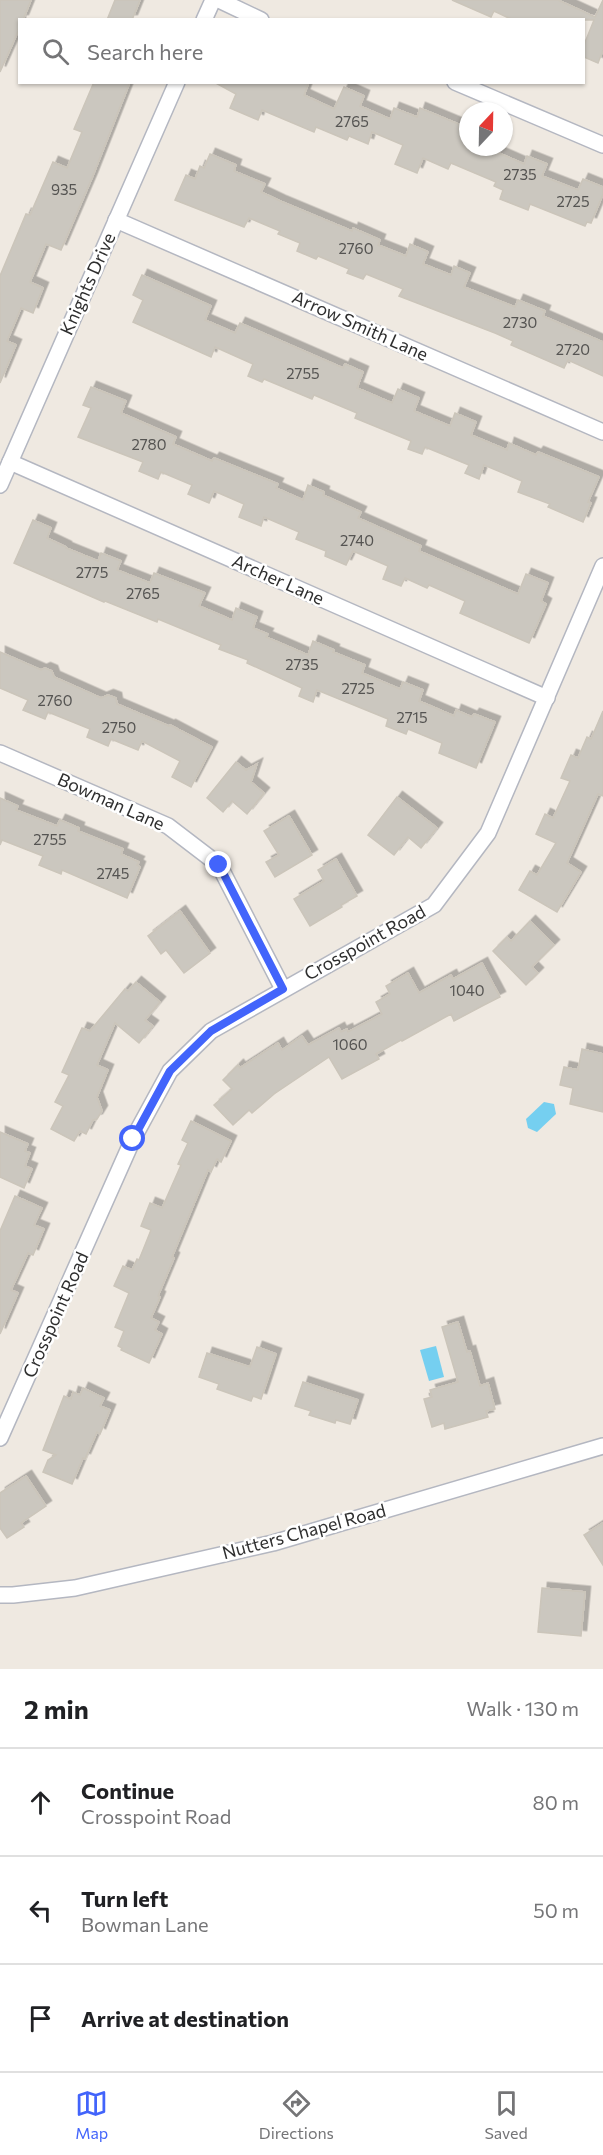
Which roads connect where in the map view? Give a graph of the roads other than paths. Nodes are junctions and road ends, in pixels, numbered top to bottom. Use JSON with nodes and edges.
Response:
{"nodes":[{"id":1,"x":213,"y":0,"type":"edge"},
{"id":2,"x":219,"y":0,"type":"edge"},
{"id":3,"x":205,"y":18,"type":"edge"},
{"id":4,"x":257,"y":18,"type":"edge"},
{"id":5,"x":176,"y":84,"type":"edge"},
{"id":6,"x":460,"y":84,"type":"edge"},
{"id":7,"x":603,"y":145,"type":"edge"},
{"id":8,"x":116,"y":220,"type":"junction"},
{"id":9,"x":603,"y":432,"type":"edge"},
{"id":10,"x":10,"y":462,"type":"junction"},
{"id":11,"x":0,"y":485,"type":"edge"},
{"id":12,"x":603,"y":566,"type":"edge"},
{"id":13,"x":547,"y":698,"type":"junction"},
{"id":14,"x":0,"y":753,"type":"edge"},
{"id":15,"x":283,"y":989,"type":"junction"},
{"id":16,"x":0,"y":1438,"type":"edge"},
{"id":17,"x":603,"y":1446,"type":"edge"},
{"id":18,"x":0,"y":1595,"type":"edge"}],
"edges":[{"from":1,"to":3,"type":"street"},
{"from":2,"to":4,"type":"street"},
{"from":5,"to":8,"type":"street","name":"Knights Drive"},
{"from":6,"to":7,"type":"street"},
{"from":8,"to":9,"type":"street","name":"Arrow Smith Lane"},
{"from":8,"to":10,"type":"street","name":"Knights Drive"},
{"from":10,"to":11,"type":"street","name":"Knights Drive"},
{"from":10,"to":13,"type":"street","name":"Archer Lane"},
{"from":12,"to":13,"type":"street","name":"Crosspoint Road"},
{"from":13,"to":15,"type":"street","name":"Crosspoint Road"},
{"from":14,"to":15,"type":"street","name":"Bowman Lane"},
{"from":15,"to":16,"type":"street","name":"Crosspoint Road"},
{"from":17,"to":18,"type":"street","name":"Nutters Chapel Road"}]}
